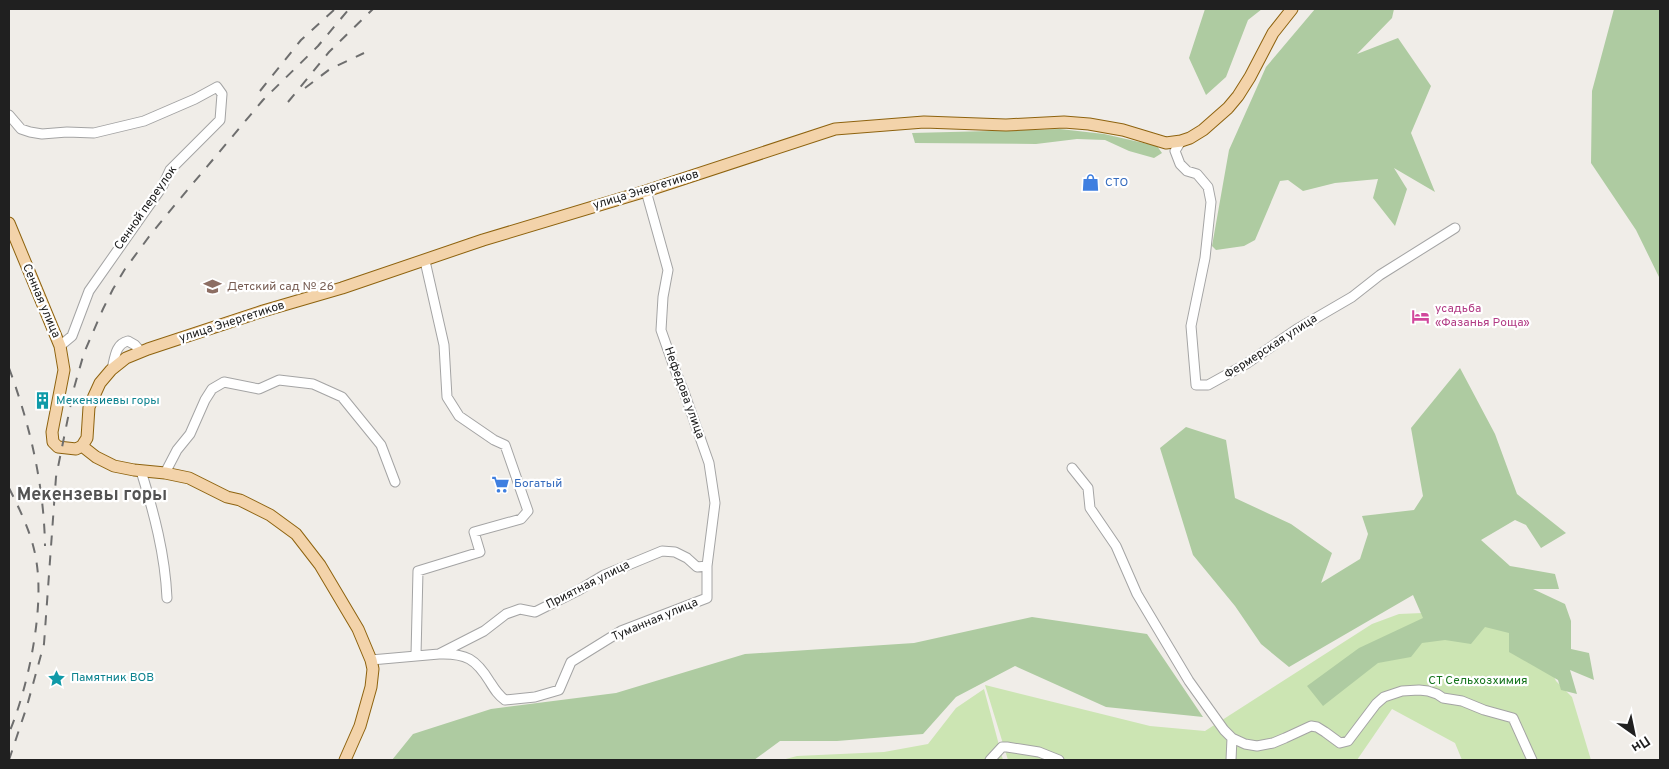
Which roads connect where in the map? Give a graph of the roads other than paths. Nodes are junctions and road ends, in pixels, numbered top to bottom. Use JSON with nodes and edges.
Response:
{"nodes":[{"id":1,"x":1292,"y":9,"type":"edge"},
{"id":2,"x":9,"y":115,"type":"edge"},
{"id":3,"x":1178,"y":146,"type":"junction"},
{"id":4,"x":646,"y":191,"type":"junction"},
{"id":5,"x":9,"y":223,"type":"edge"},
{"id":6,"x":1455,"y":228,"type":"dead end"},
{"id":7,"x":425,"y":262,"type":"junction"},
{"id":8,"x":60,"y":346,"type":"junction"},
{"id":9,"x":142,"y":352,"type":"junction"},
{"id":10,"x":112,"y":369,"type":"junction"},
{"id":11,"x":82,"y":446,"type":"junction"},
{"id":12,"x":1072,"y":468,"type":"dead end"},
{"id":13,"x":141,"y":470,"type":"junction"},
{"id":14,"x":165,"y":473,"type":"junction"},
{"id":15,"x":395,"y":482,"type":"dead end"},
{"id":16,"x":706,"y":566,"type":"junction"},
{"id":17,"x":167,"y":598,"type":"dead end"},
{"id":18,"x":708,"y":598,"type":"joint"},
{"id":19,"x":439,"y":654,"type":"junction"},
{"id":20,"x":416,"y":655,"type":"junction"},
{"id":21,"x":371,"y":660,"type":"junction"},
{"id":22,"x":1232,"y":738,"type":"junction"},
{"id":23,"x":345,"y":760,"type":"edge"},
{"id":24,"x":990,"y":760,"type":"edge"},
{"id":25,"x":1059,"y":760,"type":"edge"},
{"id":26,"x":1230,"y":760,"type":"edge"},
{"id":27,"x":1532,"y":760,"type":"edge"}],
"edges":[{"from":1,"to":3,"type":"main road"},
{"from":2,"to":8,"type":"street","name":"Сенной переулок"},
{"from":3,"to":4,"type":"main road","name":"улица Энергетиков"},
{"from":3,"to":6,"type":"street","name":"Фермерская улица"},
{"from":4,"to":7,"type":"main road","name":"улица Энергетиков"},
{"from":4,"to":16,"type":"street","name":"Нефедова улица"},
{"from":5,"to":8,"type":"main road","name":"Сенная улица"},
{"from":7,"to":9,"type":"main road","name":"улица Энергетиков"},
{"from":7,"to":20,"type":"street"},
{"from":8,"to":11,"type":"main road","name":"Сенная улица"},
{"from":9,"to":10,"type":"main road","name":"улица Энергетиков"},
{"from":9,"to":10,"type":"street"},
{"from":10,"to":11,"type":"main road","name":"улица Энергетиков"},
{"from":11,"to":13,"type":"main road"},
{"from":12,"to":22,"type":"street"},
{"from":13,"to":14,"type":"main road"},
{"from":13,"to":17,"type":"street"},
{"from":14,"to":15,"type":"street"},
{"from":14,"to":21,"type":"main road"},
{"from":16,"to":18,"type":"street","name":"Нефедова улица"},
{"from":16,"to":19,"type":"street","name":"Приятная улица"},
{"from":18,"to":19,"type":"street","name":"Туманная улица"},
{"from":19,"to":20,"type":"street","name":"Приятная улица"},
{"from":20,"to":21,"type":"street","name":"Приятная улица"},
{"from":21,"to":23,"type":"main road"},
{"from":22,"to":26,"type":"street"},
{"from":22,"to":27,"type":"street"},
{"from":24,"to":25,"type":"street"}]}
